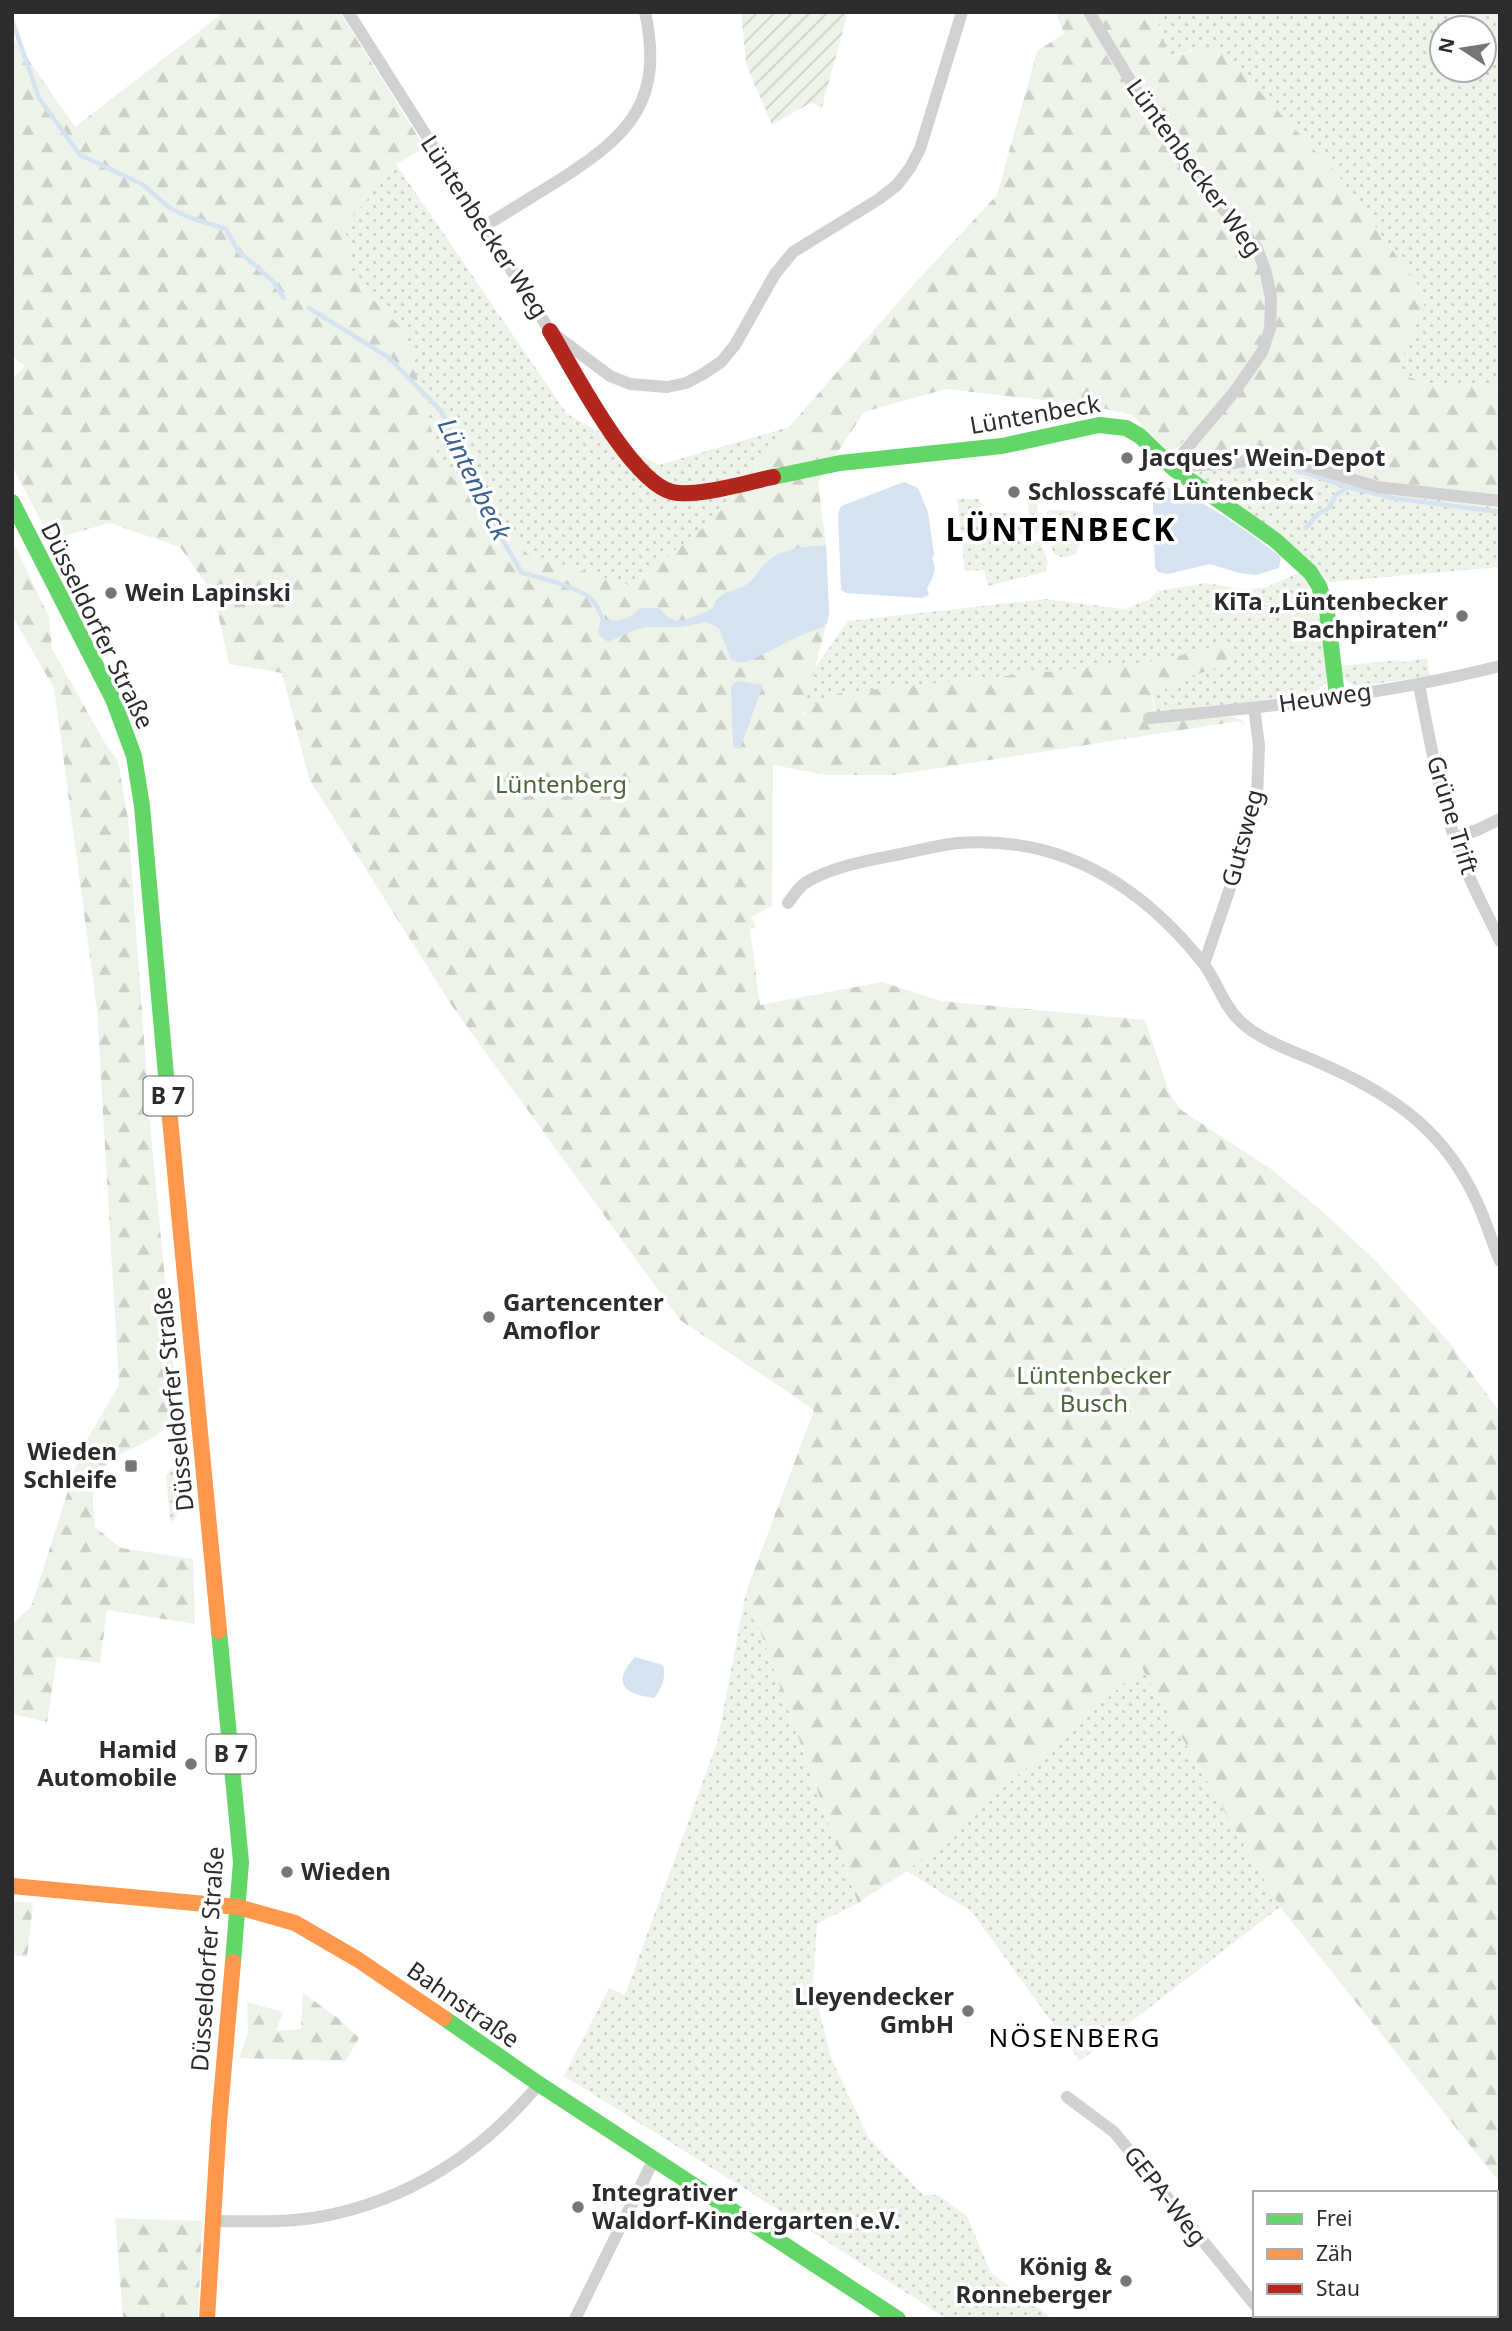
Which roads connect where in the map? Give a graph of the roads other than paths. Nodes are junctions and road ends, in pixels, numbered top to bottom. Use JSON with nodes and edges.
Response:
{"nodes":[{"id":1,"x":348,"y":12,"type":"edge"},
{"id":2,"x":645,"y":12,"type":"edge"},
{"id":3,"x":962,"y":12,"type":"edge"},
{"id":4,"x":1088,"y":12,"type":"edge"},
{"id":5,"x":483,"y":228,"type":"junction"},
{"id":6,"x":550,"y":331,"type":"junction"},
{"id":7,"x":1171,"y":467,"type":"junction"},
{"id":8,"x":1500,"y":501,"type":"edge"},
{"id":9,"x":12,"y":502,"type":"edge"},
{"id":10,"x":1500,"y":666,"type":"edge"},
{"id":11,"x":1419,"y":685,"type":"junction"},
{"id":12,"x":1337,"y":696,"type":"junction"},
{"id":13,"x":1254,"y":708,"type":"junction"},
{"id":14,"x":1149,"y":718,"type":"dead end"},
{"id":15,"x":1500,"y":819,"type":"edge"},
{"id":16,"x":1454,"y":838,"type":"junction"},
{"id":17,"x":788,"y":903,"type":"dead end"},
{"id":18,"x":1500,"y":941,"type":"edge"},
{"id":19,"x":1204,"y":964,"type":"junction"},
{"id":20,"x":1500,"y":1261,"type":"edge"},
{"id":21,"x":12,"y":1886,"type":"edge"},
{"id":22,"x":238,"y":1907,"type":"junction"},
{"id":23,"x":539,"y":2084,"type":"junction"},
{"id":24,"x":1067,"y":2097,"type":"dead end"},
{"id":25,"x":654,"y":2159,"type":"junction"},
{"id":26,"x":212,"y":2221,"type":"junction"},
{"id":27,"x":1253,"y":2303,"type":"edge"},
{"id":28,"x":207,"y":2319,"type":"edge"},
{"id":29,"x":575,"y":2319,"type":"edge"},
{"id":30,"x":898,"y":2319,"type":"edge"}],
"edges":[{"from":1,"to":5,"type":"street","name":"Lüntenbecker Weg"},
{"from":2,"to":5,"type":"street"},
{"from":3,"to":6,"type":"street","name":"Lüntenbecker Weg"},
{"from":4,"to":7,"type":"street","name":"Lüntenbecker Weg"},
{"from":5,"to":6,"type":"street","name":"Lüntenbecker Weg"},
{"from":6,"to":7,"type":"main road","name":"Lüntenbeck"},
{"from":7,"to":8,"type":"street"},
{"from":7,"to":12,"type":"main road","name":"Lüntenbeck"},
{"from":9,"to":22,"type":"main road","name":"Düsseldorfer Straße","number":"B 7"},
{"from":10,"to":11,"type":"street","name":"Heuweg"},
{"from":11,"to":12,"type":"street","name":"Heuweg"},
{"from":11,"to":16,"type":"street","name":"Grüne Trift"},
{"from":12,"to":13,"type":"street","name":"Heuweg"},
{"from":13,"to":14,"type":"street","name":"Heuweg"},
{"from":13,"to":19,"type":"street","name":"Gutsweg"},
{"from":15,"to":16,"type":"street"},
{"from":16,"to":18,"type":"street","name":"Grüne Trift"},
{"from":17,"to":19,"type":"street"},
{"from":19,"to":20,"type":"street"},
{"from":21,"to":22,"type":"main road","name":"Bahnstraße"},
{"from":22,"to":23,"type":"main road","name":"Bahnstraße"},
{"from":22,"to":26,"type":"main road","name":"Düsseldorfer Straße","number":"B 7"},
{"from":23,"to":25,"type":"main road","name":"Bahnstraße"},
{"from":23,"to":26,"type":"street"},
{"from":24,"to":27,"type":"street","name":"GEPA-Weg"},
{"from":25,"to":29,"type":"street"},
{"from":25,"to":30,"type":"main road","name":"Bahnstraße"},
{"from":26,"to":28,"type":"main road","name":"Düsseldorfer Straße","number":"B 7"}]}
